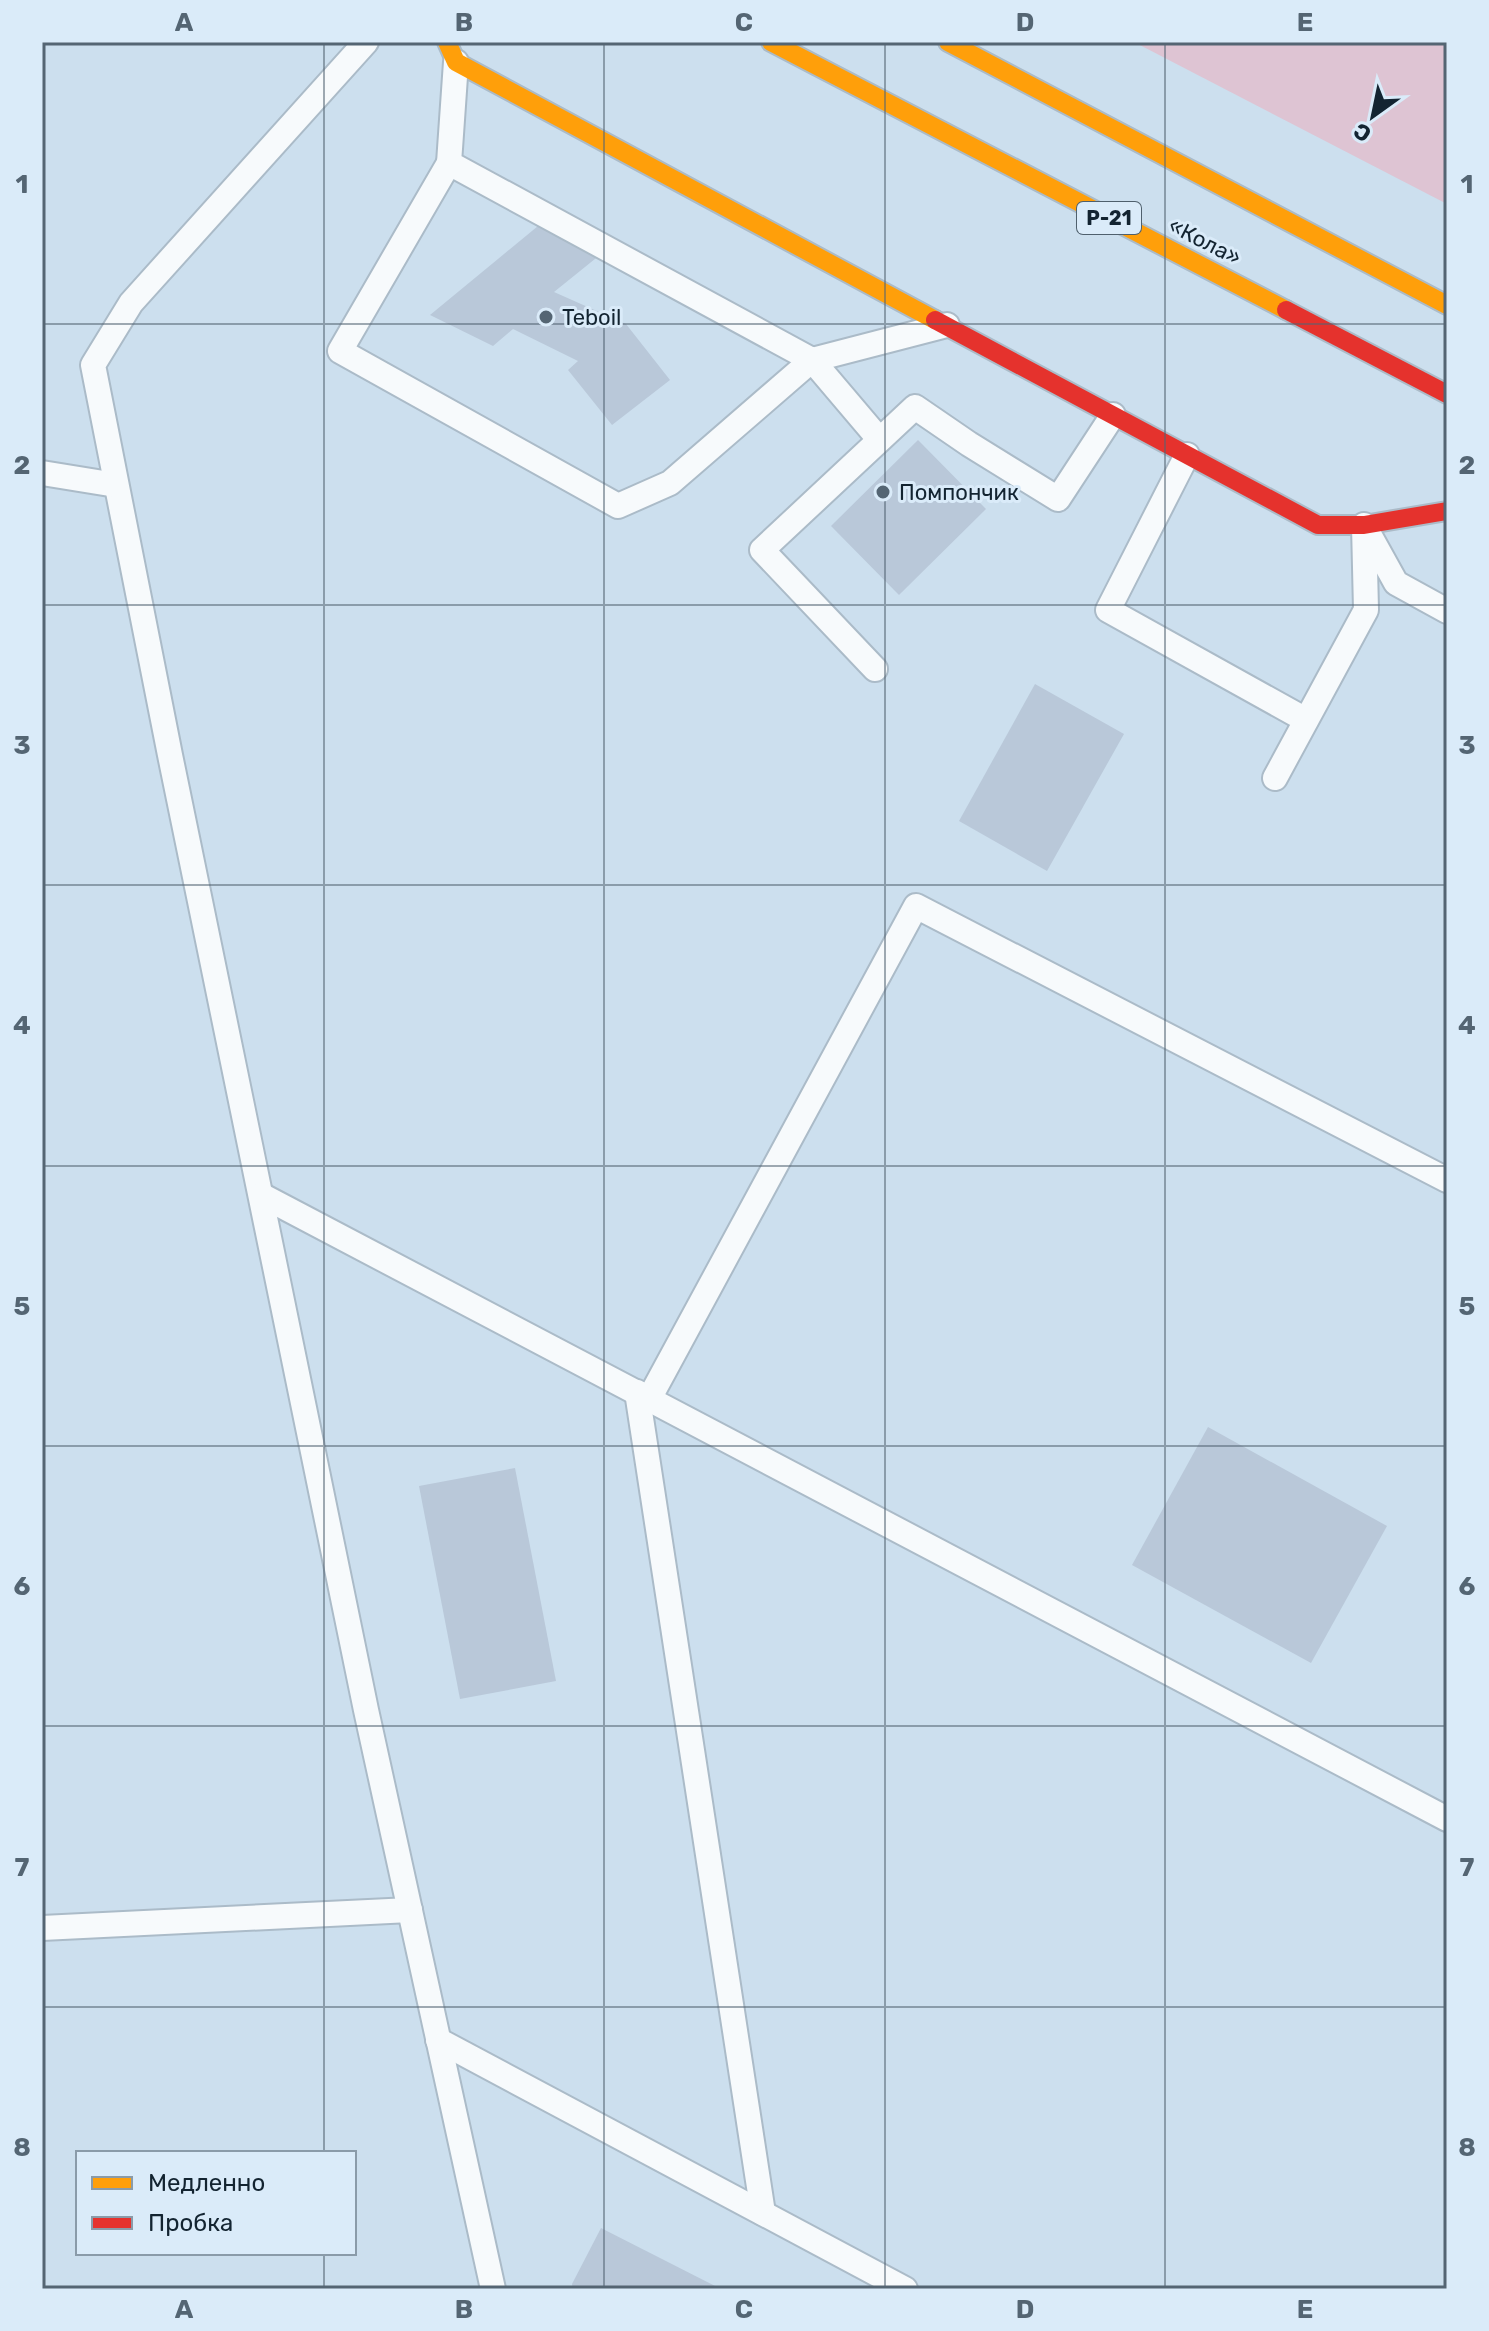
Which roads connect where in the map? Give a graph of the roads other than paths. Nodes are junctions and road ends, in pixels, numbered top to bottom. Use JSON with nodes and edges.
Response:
{"nodes":[{"id":1,"x":366,"y":42,"type":"edge"},
{"id":2,"x":771,"y":42,"type":"edge"},
{"id":3,"x":948,"y":42,"type":"edge"},
{"id":4,"x":451,"y":52,"type":"edge"},
{"id":5,"x":449,"y":163,"type":"junction"},
{"id":6,"x":1447,"y":305,"type":"edge"},
{"id":7,"x":947,"y":325,"type":"junction"},
{"id":8,"x":812,"y":360,"type":"junction"},
{"id":9,"x":1447,"y":394,"type":"edge"},
{"id":10,"x":1113,"y":415,"type":"junction"},
{"id":11,"x":879,"y":439,"type":"junction"},
{"id":12,"x":1187,"y":455,"type":"junction"},
{"id":13,"x":42,"y":473,"type":"edge"},
{"id":14,"x":116,"y":485,"type":"junction"},
{"id":15,"x":1447,"y":511,"type":"edge"},
{"id":16,"x":1364,"y":525,"type":"junction"},
{"id":17,"x":1447,"y":611,"type":"edge"},
{"id":18,"x":875,"y":669,"type":"dead end"},
{"id":19,"x":1306,"y":720,"type":"junction"},
{"id":20,"x":1275,"y":778,"type":"dead end"},
{"id":21,"x":1447,"y":1180,"type":"edge"},
{"id":22,"x":261,"y":1195,"type":"junction"},
{"id":23,"x":643,"y":1396,"type":"junction"},
{"id":24,"x":1447,"y":1819,"type":"edge"},
{"id":25,"x":410,"y":1910,"type":"junction"},
{"id":26,"x":42,"y":1928,"type":"edge"},
{"id":27,"x":438,"y":2040,"type":"junction"},
{"id":28,"x":763,"y":2213,"type":"junction"},
{"id":29,"x":493,"y":2289,"type":"edge"},
{"id":30,"x":905,"y":2289,"type":"edge"}],
"edges":[{"from":1,"to":14,"type":"lane"},
{"from":2,"to":9,"type":"main road","name":"«Кола»","number":"Р-21"},
{"from":3,"to":6,"type":"main road"},
{"from":4,"to":5,"type":"lane"},
{"from":4,"to":7,"type":"main road"},
{"from":5,"to":8,"type":"lane"},
{"from":5,"to":8,"type":"lane"},
{"from":7,"to":8,"type":"lane"},
{"from":7,"to":10,"type":"main road"},
{"from":8,"to":11,"type":"lane"},
{"from":10,"to":11,"type":"lane"},
{"from":10,"to":12,"type":"main road"},
{"from":11,"to":18,"type":"lane"},
{"from":12,"to":16,"type":"main road"},
{"from":12,"to":19,"type":"lane"},
{"from":13,"to":14,"type":"lane"},
{"from":14,"to":22,"type":"lane"},
{"from":15,"to":16,"type":"main road"},
{"from":16,"to":17,"type":"lane"},
{"from":16,"to":19,"type":"lane"},
{"from":19,"to":20,"type":"lane"},
{"from":21,"to":23,"type":"lane"},
{"from":22,"to":23,"type":"lane"},
{"from":22,"to":25,"type":"lane"},
{"from":23,"to":24,"type":"lane"},
{"from":23,"to":28,"type":"lane"},
{"from":25,"to":26,"type":"lane"},
{"from":25,"to":27,"type":"lane"},
{"from":27,"to":28,"type":"lane"},
{"from":27,"to":29,"type":"lane"},
{"from":28,"to":30,"type":"lane"}]}
